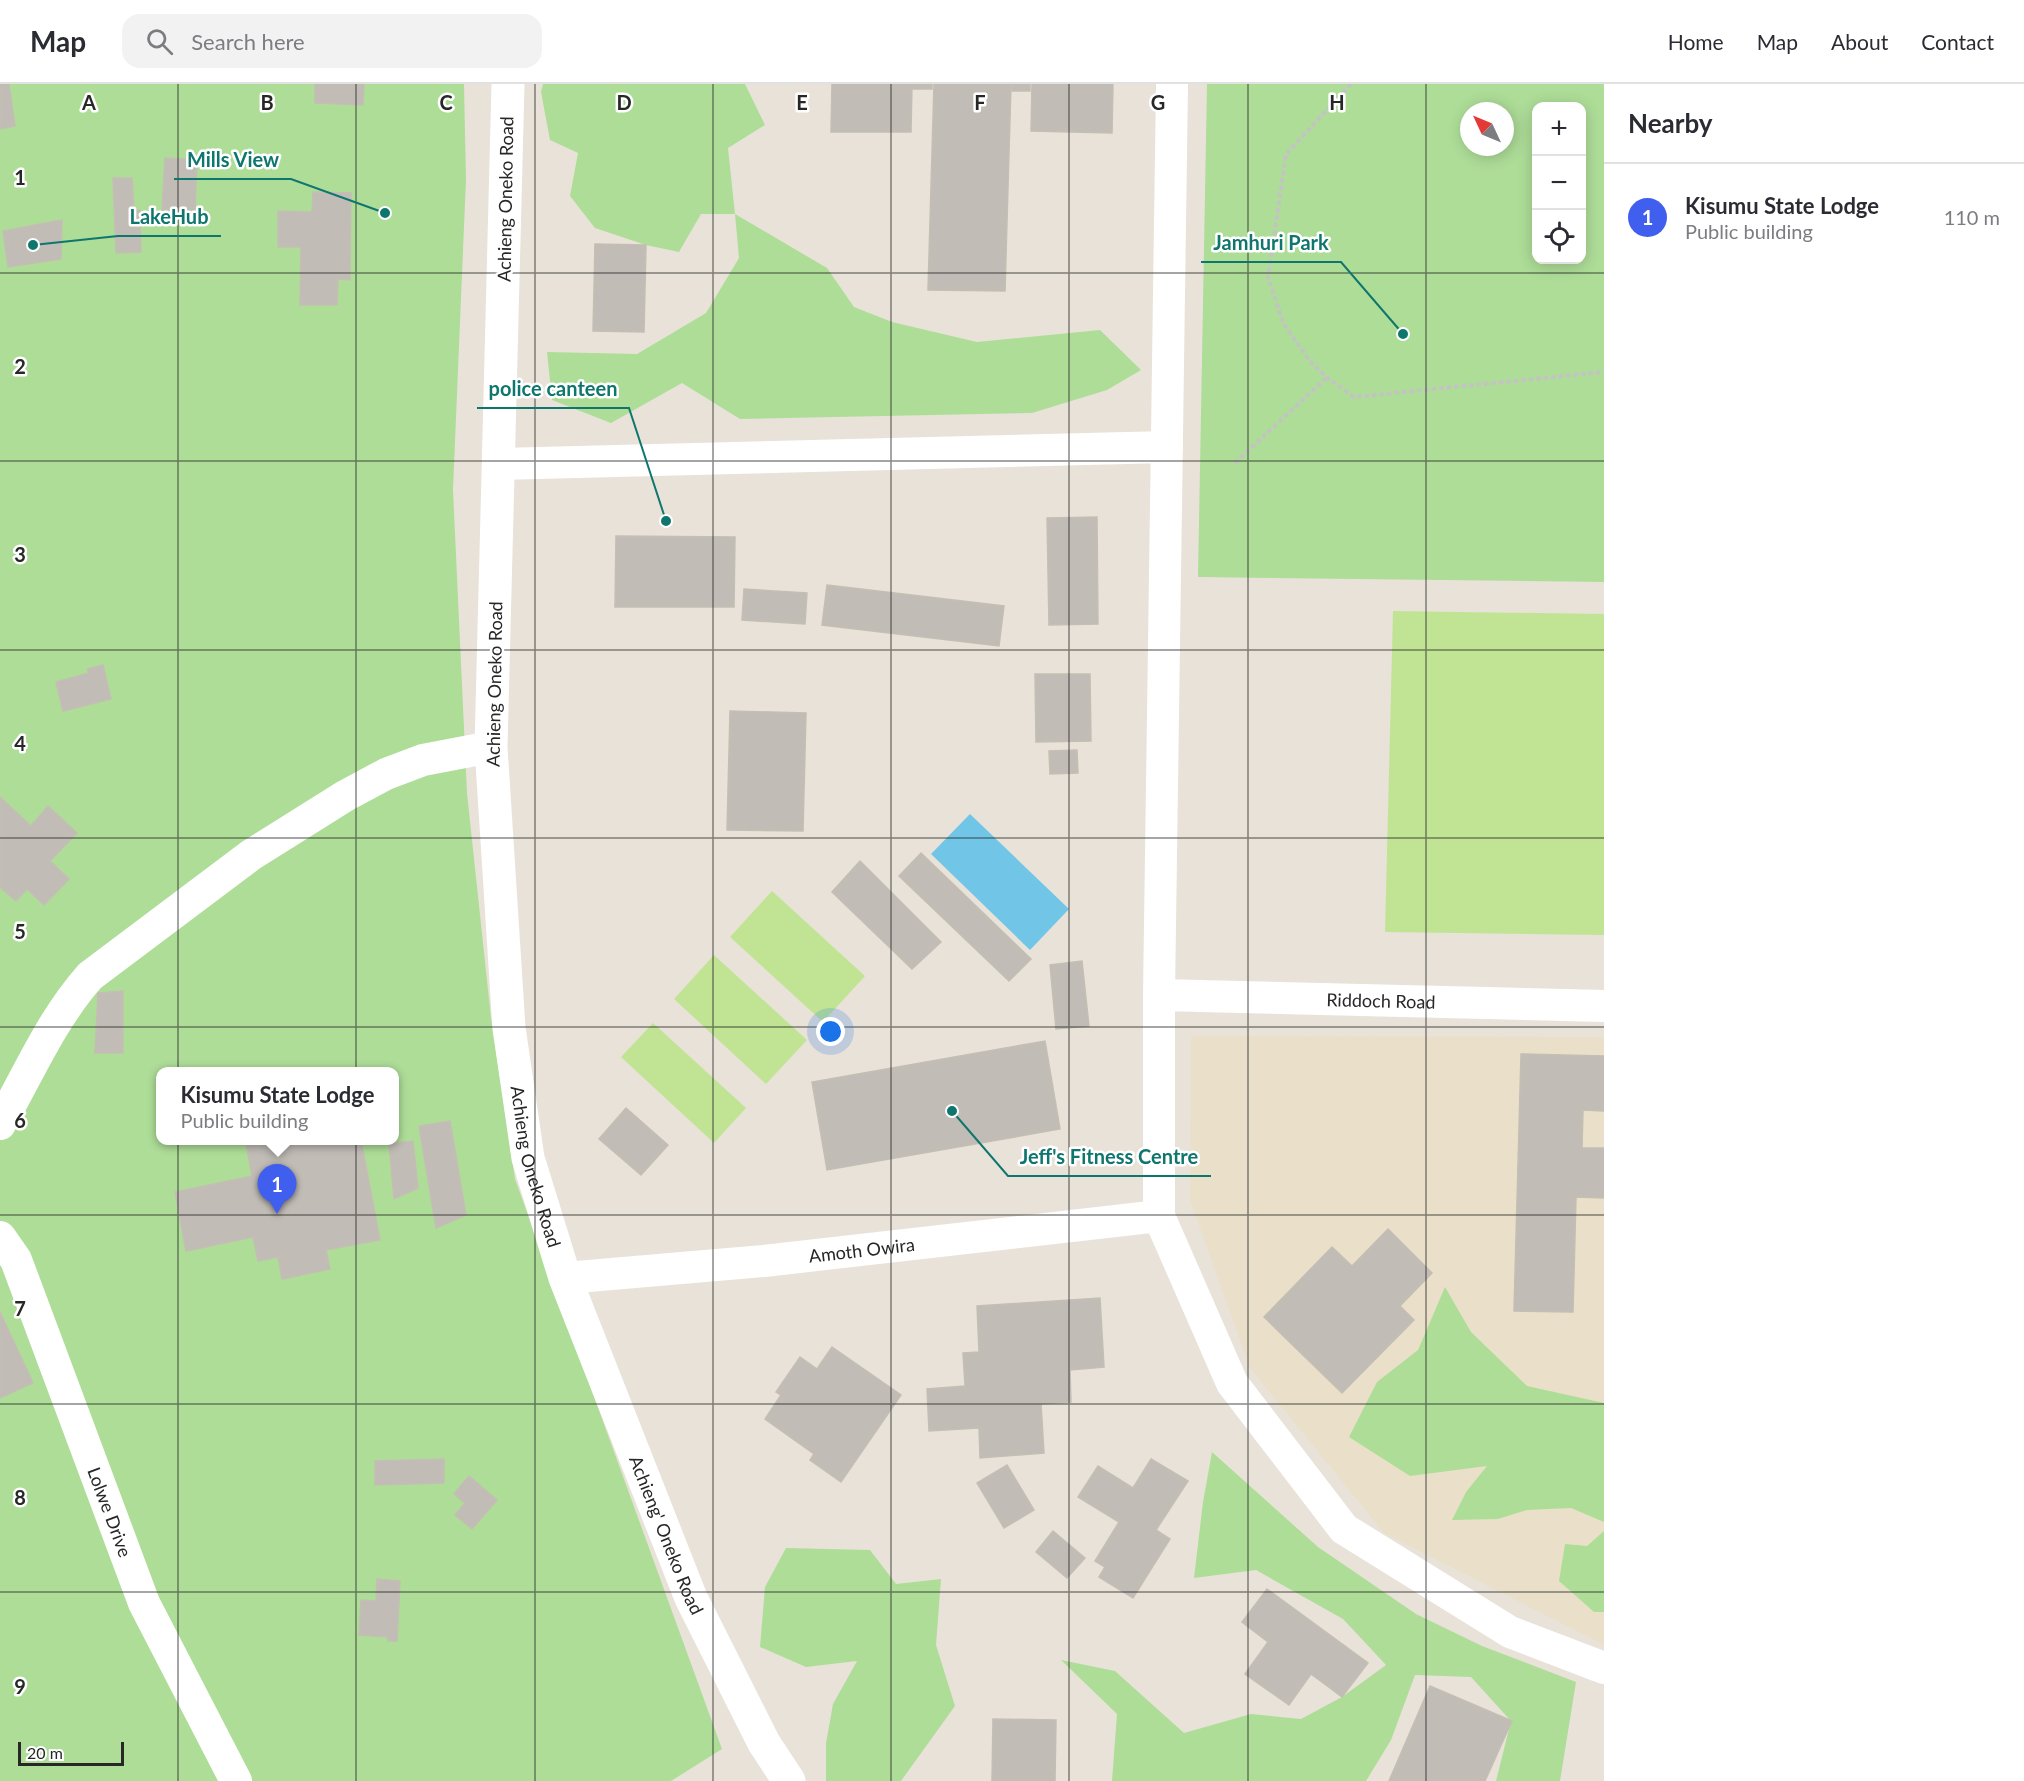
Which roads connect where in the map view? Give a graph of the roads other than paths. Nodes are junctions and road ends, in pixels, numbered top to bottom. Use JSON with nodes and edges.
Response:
{"nodes":[{"id":1,"x":508,"y":84,"type":"edge"},
{"id":2,"x":1172,"y":84,"type":"edge"},
{"id":3,"x":1167,"y":447,"type":"junction"},
{"id":4,"x":498,"y":464,"type":"junction"},
{"id":5,"x":490,"y":747,"type":"junction"},
{"id":6,"x":1159,"y":994,"type":"junction"},
{"id":7,"x":1604,"y":1006,"type":"edge"},
{"id":8,"x":0,"y":1124,"type":"edge"},
{"id":9,"x":1159,"y":1216,"type":"junction"},
{"id":10,"x":0,"y":1237,"type":"edge"},
{"id":11,"x":565,"y":1278,"type":"junction"},
{"id":12,"x":1604,"y":1668,"type":"edge"},
{"id":13,"x":236,"y":1781,"type":"edge"},
{"id":14,"x":789,"y":1781,"type":"edge"}],
"edges":[{"from":1,"to":4,"type":"main road","name":"Achieng Oneko Road"},
{"from":2,"to":3,"type":"street"},
{"from":3,"to":4,"type":"street"},
{"from":3,"to":6,"type":"street"},
{"from":4,"to":5,"type":"main road","name":"Achieng Oneko Road"},
{"from":5,"to":8,"type":"street"},
{"from":5,"to":11,"type":"main road","name":"Achieng Oneko Road"},
{"from":6,"to":7,"type":"street","name":"Riddoch Road"},
{"from":6,"to":9,"type":"street"},
{"from":9,"to":11,"type":"street","name":"Amoth Owira"},
{"from":9,"to":12,"type":"street"},
{"from":10,"to":13,"type":"street","name":"Lolwe Drive"},
{"from":11,"to":14,"type":"main road","name":"Achieng' Oneko Road"}]}
